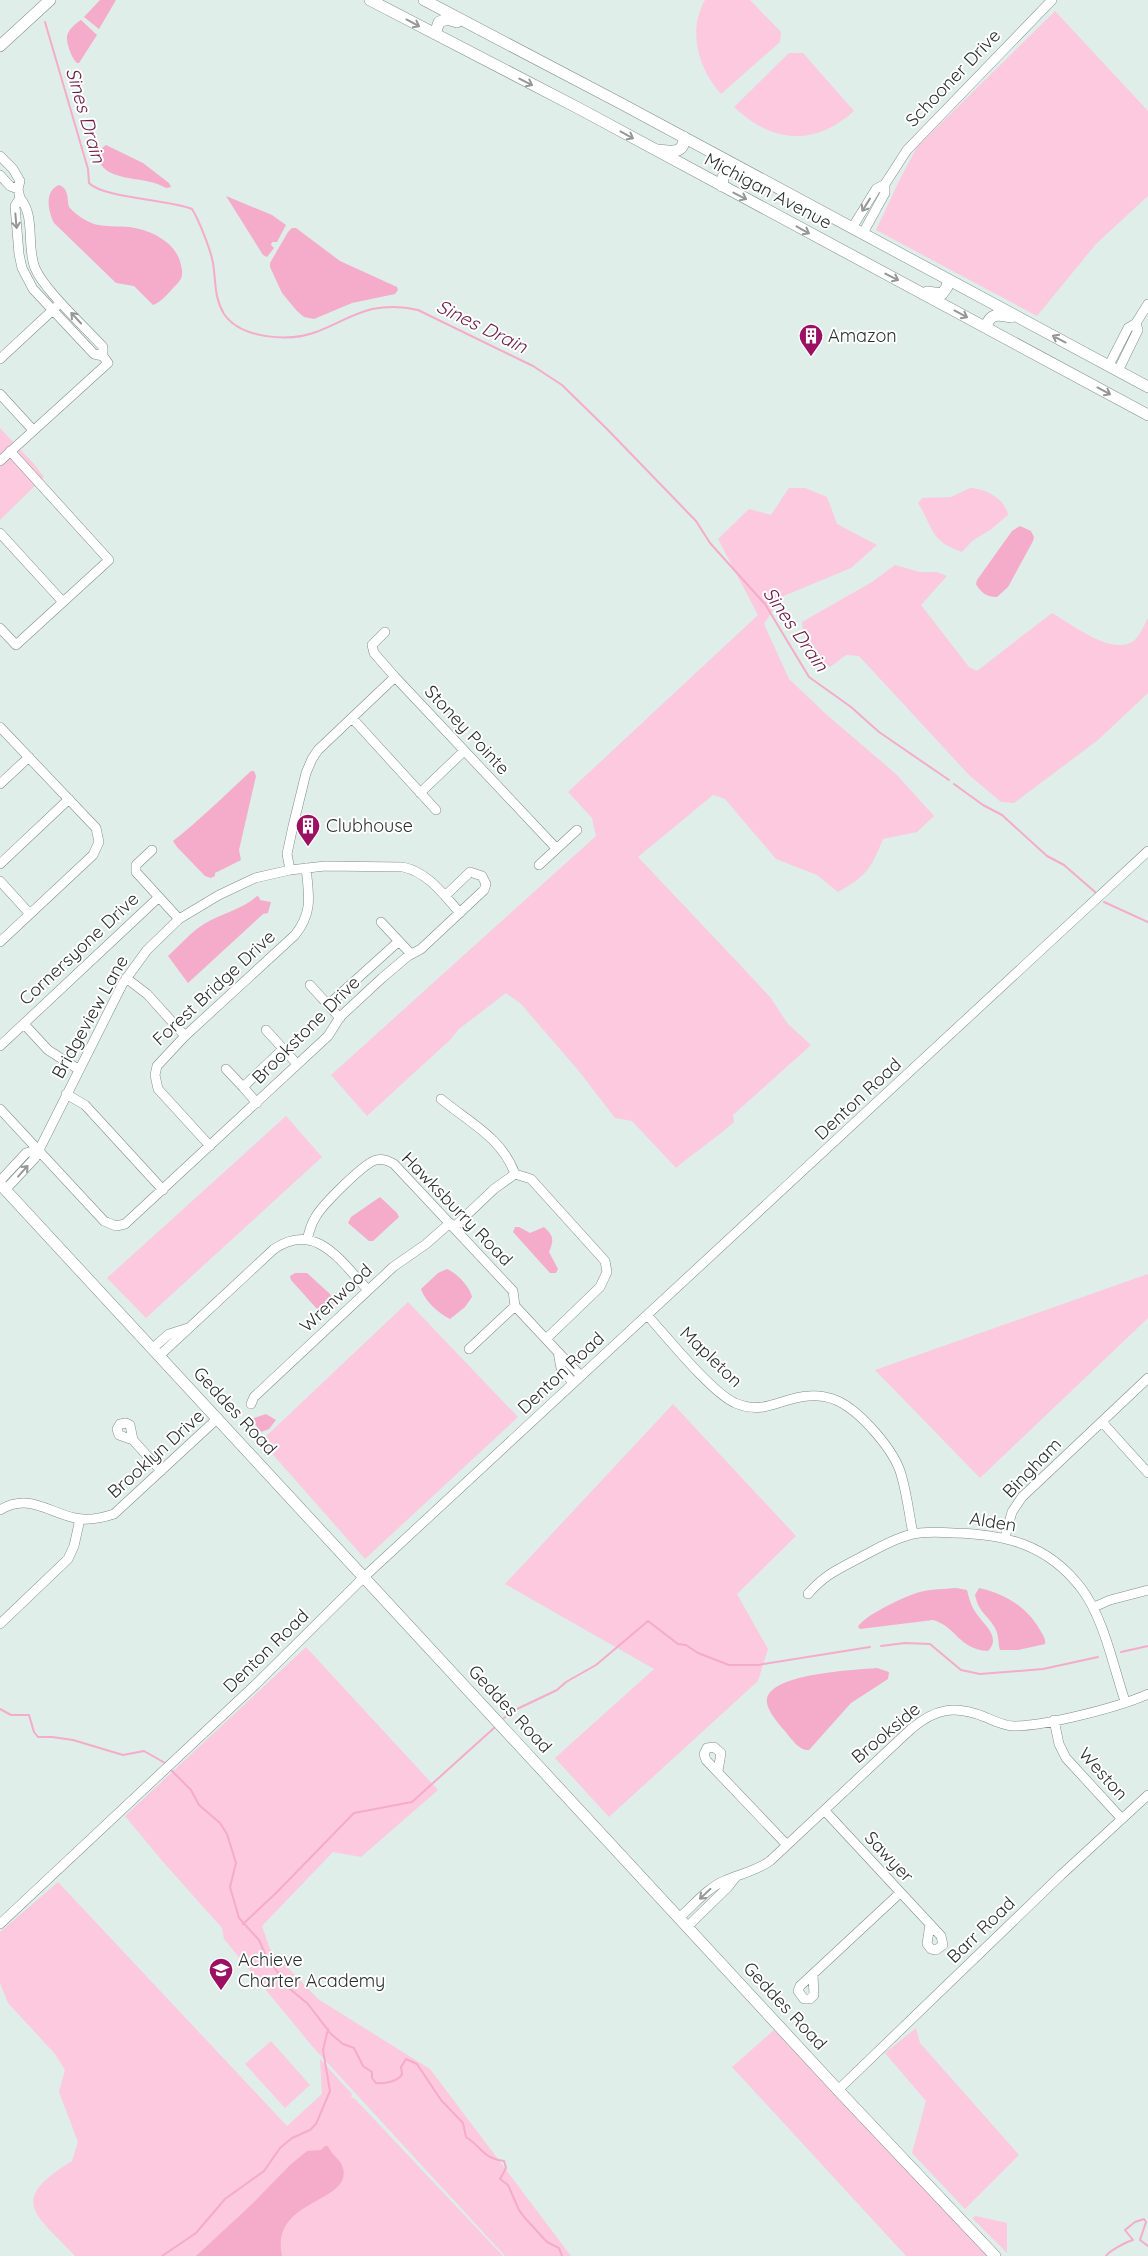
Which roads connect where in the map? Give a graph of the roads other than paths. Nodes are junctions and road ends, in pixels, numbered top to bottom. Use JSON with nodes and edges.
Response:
{"nodes":[{"id":1,"x":50,"y":0,"type":"edge"},
{"id":2,"x":370,"y":0,"type":"edge"},
{"id":3,"x":424,"y":0,"type":"edge"},
{"id":4,"x":1052,"y":0,"type":"edge"},
{"id":5,"x":476,"y":27,"type":"junction"},
{"id":6,"x":435,"y":34,"type":"junction"},
{"id":7,"x":0,"y":46,"type":"edge"},
{"id":8,"x":684,"y":137,"type":"junction"},
{"id":9,"x":654,"y":150,"type":"junction"},
{"id":10,"x":0,"y":156,"type":"edge"},
{"id":11,"x":0,"y":174,"type":"edge"},
{"id":12,"x":884,"y":184,"type":"junction"},
{"id":13,"x":722,"y":186,"type":"junction"},
{"id":14,"x":775,"y":187,"type":"junction"},
{"id":15,"x":19,"y":194,"type":"junction"},
{"id":16,"x":852,"y":228,"type":"junction"},
{"id":17,"x":863,"y":234,"type":"junction"},
{"id":18,"x":948,"y":280,"type":"junction"},
{"id":19,"x":918,"y":291,"type":"junction"},
{"id":20,"x":62,"y":302,"type":"junction"},
{"id":21,"x":1148,"y":304,"type":"edge"},
{"id":22,"x":53,"y":310,"type":"junction"},
{"id":23,"x":1029,"y":323,"type":"junction"},
{"id":24,"x":986,"y":327,"type":"junction"},
{"id":25,"x":0,"y":359,"type":"edge"},
{"id":26,"x":105,"y":360,"type":"junction"},
{"id":27,"x":1113,"y":368,"type":"junction"},
{"id":28,"x":1148,"y":386,"type":"edge"},
{"id":29,"x":0,"y":394,"type":"edge"},
{"id":30,"x":1148,"y":415,"type":"edge"},
{"id":31,"x":33,"y":430,"type":"junction"},
{"id":32,"x":10,"y":451,"type":"junction"},
{"id":33,"x":0,"y":461,"type":"edge"},
{"id":34,"x":0,"y":533,"type":"edge"},
{"id":35,"x":63,"y":602,"type":"junction"},
{"id":36,"x":0,"y":628,"type":"edge"},
{"id":37,"x":385,"y":632,"type":"dead end"},
{"id":38,"x":394,"y":677,"type":"junction"},
{"id":39,"x":352,"y":718,"type":"junction"},
{"id":40,"x":0,"y":727,"type":"edge"},
{"id":41,"x":464,"y":751,"type":"junction"},
{"id":42,"x":29,"y":757,"type":"junction"},
{"id":43,"x":0,"y":784,"type":"edge"},
{"id":44,"x":420,"y":793,"type":"junction"},
{"id":45,"x":68,"y":799,"type":"junction"},
{"id":46,"x":436,"y":810,"type":"dead end"},
{"id":47,"x":577,"y":830,"type":"dead end"},
{"id":48,"x":556,"y":848,"type":"junction"},
{"id":49,"x":152,"y":850,"type":"dead end"},
{"id":50,"x":1148,"y":851,"type":"edge"},
{"id":51,"x":0,"y":864,"type":"edge"},
{"id":52,"x":539,"y":865,"type":"dead end"},
{"id":53,"x":306,"y":868,"type":"junction"},
{"id":54,"x":290,"y":870,"type":"junction"},
{"id":55,"x":0,"y":881,"type":"edge"},
{"id":56,"x":445,"y":896,"type":"junction"},
{"id":57,"x":158,"y":897,"type":"junction"},
{"id":58,"x":460,"y":913,"type":"junction"},
{"id":59,"x":30,"y":914,"type":"junction"},
{"id":60,"x":179,"y":919,"type":"junction"},
{"id":61,"x":381,"y":922,"type":"dead end"},
{"id":62,"x":398,"y":941,"type":"junction"},
{"id":63,"x":0,"y":942,"type":"edge"},
{"id":64,"x":411,"y":954,"type":"junction"},
{"id":65,"x":126,"y":978,"type":"junction"},
{"id":66,"x":310,"y":985,"type":"dead end"},
{"id":67,"x":328,"y":1005,"type":"junction"},
{"id":68,"x":340,"y":1018,"type":"junction"},
{"id":69,"x":24,"y":1024,"type":"junction"},
{"id":70,"x":266,"y":1030,"type":"dead end"},
{"id":71,"x":186,"y":1036,"type":"junction"},
{"id":72,"x":0,"y":1046,"type":"edge"},
{"id":73,"x":283,"y":1049,"type":"junction"},
{"id":74,"x":297,"y":1064,"type":"junction"},
{"id":75,"x":78,"y":1069,"type":"junction"},
{"id":76,"x":226,"y":1069,"type":"dead end"},
{"id":77,"x":243,"y":1086,"type":"junction"},
{"id":78,"x":66,"y":1094,"type":"junction"},
{"id":79,"x":441,"y":1099,"type":"dead end"},
{"id":80,"x":257,"y":1103,"type":"junction"},
{"id":81,"x":0,"y":1109,"type":"edge"},
{"id":82,"x":210,"y":1146,"type":"junction"},
{"id":83,"x":38,"y":1149,"type":"junction"},
{"id":84,"x":515,"y":1174,"type":"junction"},
{"id":85,"x":2,"y":1185,"type":"edge"},
{"id":86,"x":163,"y":1190,"type":"junction"},
{"id":87,"x":452,"y":1225,"type":"junction"},
{"id":88,"x":307,"y":1240,"type":"junction"},
{"id":89,"x":368,"y":1290,"type":"junction"},
{"id":90,"x":515,"y":1306,"type":"junction"},
{"id":91,"x":647,"y":1315,"type":"junction"},
{"id":92,"x":546,"y":1339,"type":"junction"},
{"id":93,"x":469,"y":1349,"type":"dead end"},
{"id":94,"x":157,"y":1352,"type":"junction"},
{"id":95,"x":558,"y":1352,"type":"junction"},
{"id":96,"x":582,"y":1376,"type":"junction"},
{"id":97,"x":1148,"y":1378,"type":"edge"},
{"id":98,"x":573,"y":1383,"type":"junction"},
{"id":99,"x":251,"y":1404,"type":"dead end"},
{"id":100,"x":218,"y":1418,"type":"junction"},
{"id":101,"x":1102,"y":1422,"type":"junction"},
{"id":102,"x":133,"y":1440,"type":"dead end"},
{"id":103,"x":161,"y":1471,"type":"junction"},
{"id":104,"x":1148,"y":1473,"type":"edge"},
{"id":105,"x":0,"y":1510,"type":"edge"},
{"id":106,"x":80,"y":1518,"type":"junction"},
{"id":107,"x":913,"y":1534,"type":"junction"},
{"id":108,"x":1005,"y":1537,"type":"junction"},
{"id":109,"x":363,"y":1578,"type":"junction"},
{"id":110,"x":1148,"y":1590,"type":"edge"},
{"id":111,"x":808,"y":1594,"type":"dead end"},
{"id":112,"x":1094,"y":1607,"type":"junction"},
{"id":113,"x":0,"y":1624,"type":"edge"},
{"id":114,"x":1148,"y":1694,"type":"edge"},
{"id":115,"x":1125,"y":1701,"type":"junction"},
{"id":116,"x":1054,"y":1720,"type":"junction"},
{"id":117,"x":718,"y":1771,"type":"dead end"},
{"id":118,"x":1148,"y":1795,"type":"edge"},
{"id":119,"x":825,"y":1811,"type":"junction"},
{"id":120,"x":1122,"y":1819,"type":"junction"},
{"id":121,"x":787,"y":1846,"type":"junction"},
{"id":122,"x":900,"y":1893,"type":"junction"},
{"id":123,"x":683,"y":1922,"type":"junction"},
{"id":124,"x":0,"y":1924,"type":"edge"},
{"id":125,"x":930,"y":1924,"type":"dead end"},
{"id":126,"x":813,"y":1975,"type":"dead end"},
{"id":127,"x":838,"y":2090,"type":"junction"},
{"id":128,"x":995,"y":2256,"type":"edge"}],
"edges":[{"from":1,"to":7,"type":"main road"},
{"from":2,"to":6,"type":"main road","name":"Michigan Avenue","one_way":true},
{"from":3,"to":5,"type":"main road","name":"Michigan Avenue"},
{"from":4,"to":12,"type":"street","name":"Schooner Drive"},
{"from":5,"to":6,"type":"main road"},
{"from":5,"to":8,"type":"main road","name":"Michigan Avenue"},
{"from":6,"to":9,"type":"main road","name":"Michigan Avenue","one_way":true},
{"from":8,"to":9,"type":"main road"},
{"from":8,"to":14,"type":"main road","name":"Michigan Avenue"},
{"from":9,"to":13,"type":"main road","name":"Michigan Avenue"},
{"from":10,"to":15,"type":"street"},
{"from":11,"to":15,"type":"street"},
{"from":12,"to":16,"type":"street","name":"Schooner Drive","one_way":true},
{"from":12,"to":17,"type":"street","name":"Schooner Drive"},
{"from":13,"to":14,"type":"main road"},
{"from":13,"to":19,"type":"main road","name":"Michigan Avenue","one_way":true},
{"from":14,"to":16,"type":"main road","name":"Michigan Avenue"},
{"from":15,"to":20,"type":"street"},
{"from":15,"to":22,"type":"street","one_way":true},
{"from":16,"to":17,"type":"main road","name":"Michigan Avenue"},
{"from":17,"to":18,"type":"main road","name":"Michigan Avenue"},
{"from":18,"to":19,"type":"main road"},
{"from":18,"to":23,"type":"main road","name":"Michigan Avenue"},
{"from":19,"to":24,"type":"main road","name":"Michigan Avenue","one_way":true},
{"from":20,"to":22,"type":"street"},
{"from":26,"to":20,"type":"street","one_way":true},
{"from":21,"to":27,"type":"street"},
{"from":22,"to":25,"type":"street"},
{"from":22,"to":26,"type":"street"},
{"from":23,"to":24,"type":"main road"},
{"from":27,"to":23,"type":"main road","name":"Michigan Avenue","one_way":true},
{"from":24,"to":30,"type":"main road","name":"Michigan Avenue","one_way":true},
{"from":26,"to":31,"type":"street"},
{"from":27,"to":28,"type":"main road","name":"Michigan Avenue"},
{"from":29,"to":31,"type":"street"},
{"from":31,"to":32,"type":"street"},
{"from":32,"to":33,"type":"street"},
{"from":32,"to":35,"type":"street"},
{"from":34,"to":35,"type":"street"},
{"from":35,"to":36,"type":"street"},
{"from":37,"to":38,"type":"street","name":"Stoney Pointe"},
{"from":38,"to":39,"type":"street"},
{"from":38,"to":41,"type":"street","name":"Stoney Pointe"},
{"from":39,"to":44,"type":"street"},
{"from":39,"to":54,"type":"street"},
{"from":40,"to":42,"type":"street"},
{"from":41,"to":44,"type":"street"},
{"from":41,"to":48,"type":"street","name":"Stoney Pointe"},
{"from":42,"to":43,"type":"street"},
{"from":42,"to":45,"type":"street"},
{"from":44,"to":46,"type":"street"},
{"from":45,"to":51,"type":"street"},
{"from":45,"to":59,"type":"street"},
{"from":47,"to":48,"type":"street"},
{"from":48,"to":52,"type":"street"},
{"from":49,"to":57,"type":"street"},
{"from":50,"to":91,"type":"street","name":"Denton Road"},
{"from":53,"to":54,"type":"street","name":"Bridgeview Lane"},
{"from":53,"to":56,"type":"street","name":"Bridgeview Lane"},
{"from":53,"to":71,"type":"street","name":"Forest Bridge Drive"},
{"from":54,"to":60,"type":"street","name":"Bridgeview Lane"},
{"from":55,"to":59,"type":"street"},
{"from":56,"to":58,"type":"street","name":"Bridgeview Lane"},
{"from":56,"to":58,"type":"street","name":"Brookstone Drive"},
{"from":57,"to":60,"type":"street"},
{"from":57,"to":69,"type":"street","name":"Cornersyone Drive"},
{"from":58,"to":64,"type":"street","name":"Brookstone Drive"},
{"from":59,"to":63,"type":"street"},
{"from":60,"to":65,"type":"street","name":"Bridgeview Lane"},
{"from":61,"to":62,"type":"street"},
{"from":62,"to":64,"type":"street"},
{"from":62,"to":67,"type":"street"},
{"from":64,"to":68,"type":"street","name":"Brookstone Drive"},
{"from":65,"to":71,"type":"street"},
{"from":65,"to":75,"type":"street","name":"Bridgeview Lane"},
{"from":66,"to":67,"type":"street"},
{"from":67,"to":68,"type":"street"},
{"from":68,"to":74,"type":"street","name":"Brookstone Drive"},
{"from":69,"to":72,"type":"street","name":"Cornersyone Drive"},
{"from":69,"to":75,"type":"street"},
{"from":70,"to":73,"type":"street"},
{"from":71,"to":82,"type":"street","name":"Forest Bridge Drive"},
{"from":73,"to":74,"type":"street"},
{"from":73,"to":77,"type":"street"},
{"from":74,"to":80,"type":"street","name":"Brookstone Drive"},
{"from":75,"to":78,"type":"street","name":"Bridgeview Lane"},
{"from":76,"to":77,"type":"street"},
{"from":77,"to":80,"type":"street"},
{"from":78,"to":83,"type":"street","name":"Bridgeview Lane"},
{"from":78,"to":86,"type":"street"},
{"from":79,"to":84,"type":"street"},
{"from":80,"to":82,"type":"street","name":"Brookstone Drive"},
{"from":81,"to":83,"type":"street"},
{"from":82,"to":86,"type":"street","name":"Brookstone Drive"},
{"from":83,"to":85,"type":"street","name":"Bridgeview Lane"},
{"from":83,"to":86,"type":"street","name":"Brookstone Drive"},
{"from":84,"to":87,"type":"street","name":"Wrenwood"},
{"from":84,"to":92,"type":"street"},
{"from":85,"to":94,"type":"main road","name":"Geddes Road"},
{"from":87,"to":88,"type":"street","name":"Hawksburry Road"},
{"from":87,"to":89,"type":"street","name":"Wrenwood"},
{"from":87,"to":90,"type":"street","name":"Hawksburry Road"},
{"from":88,"to":89,"type":"street"},
{"from":88,"to":94,"type":"street"},
{"from":89,"to":99,"type":"street","name":"Wrenwood"},
{"from":90,"to":92,"type":"street","name":"Hawksburry Road"},
{"from":90,"to":93,"type":"street"},
{"from":91,"to":96,"type":"street","name":"Denton Road"},
{"from":91,"to":107,"type":"street","name":"Mapleton"},
{"from":92,"to":95,"type":"street","name":"Hawksburry Road"},
{"from":94,"to":100,"type":"main road","name":"Geddes Road"},
{"from":95,"to":96,"type":"street","name":"Hawksburry Road"},
{"from":95,"to":98,"type":"street","name":"Hawksburry Road"},
{"from":96,"to":98,"type":"street","name":"Denton Road"},
{"from":97,"to":101,"type":"street","name":"Bingham"},
{"from":98,"to":109,"type":"street","name":"Denton Road"},
{"from":100,"to":103,"type":"street","name":"Brooklyn Drive"},
{"from":100,"to":109,"type":"main road","name":"Geddes Road"},
{"from":101,"to":104,"type":"street"},
{"from":101,"to":108,"type":"street","name":"Bingham"},
{"from":102,"to":103,"type":"street"},
{"from":103,"to":106,"type":"street","name":"Brooklyn Drive"},
{"from":105,"to":106,"type":"street","name":"Brooklyn Drive"},
{"from":106,"to":113,"type":"street"},
{"from":107,"to":108,"type":"street","name":"Alden"},
{"from":107,"to":111,"type":"street","name":"Alden"},
{"from":108,"to":112,"type":"street","name":"Alden"},
{"from":109,"to":123,"type":"main road","name":"Geddes Road"},
{"from":109,"to":124,"type":"street","name":"Denton Road"},
{"from":110,"to":112,"type":"street"},
{"from":112,"to":115,"type":"street","name":"Alden"},
{"from":114,"to":115,"type":"street","name":"Brookside"},
{"from":115,"to":116,"type":"street","name":"Brookside"},
{"from":116,"to":119,"type":"street","name":"Brookside"},
{"from":116,"to":120,"type":"street","name":"Weston"},
{"from":117,"to":121,"type":"street"},
{"from":118,"to":120,"type":"street","name":"Barr Road"},
{"from":119,"to":121,"type":"street","name":"Brookside"},
{"from":119,"to":122,"type":"street","name":"Sawyer"},
{"from":120,"to":127,"type":"street","name":"Barr Road"},
{"from":121,"to":123,"type":"street","name":"Brookside"},
{"from":122,"to":125,"type":"street","name":"Sawyer"},
{"from":122,"to":126,"type":"street"},
{"from":123,"to":127,"type":"main road","name":"Geddes Road"},
{"from":127,"to":128,"type":"main road","name":"Geddes Road"}]}
